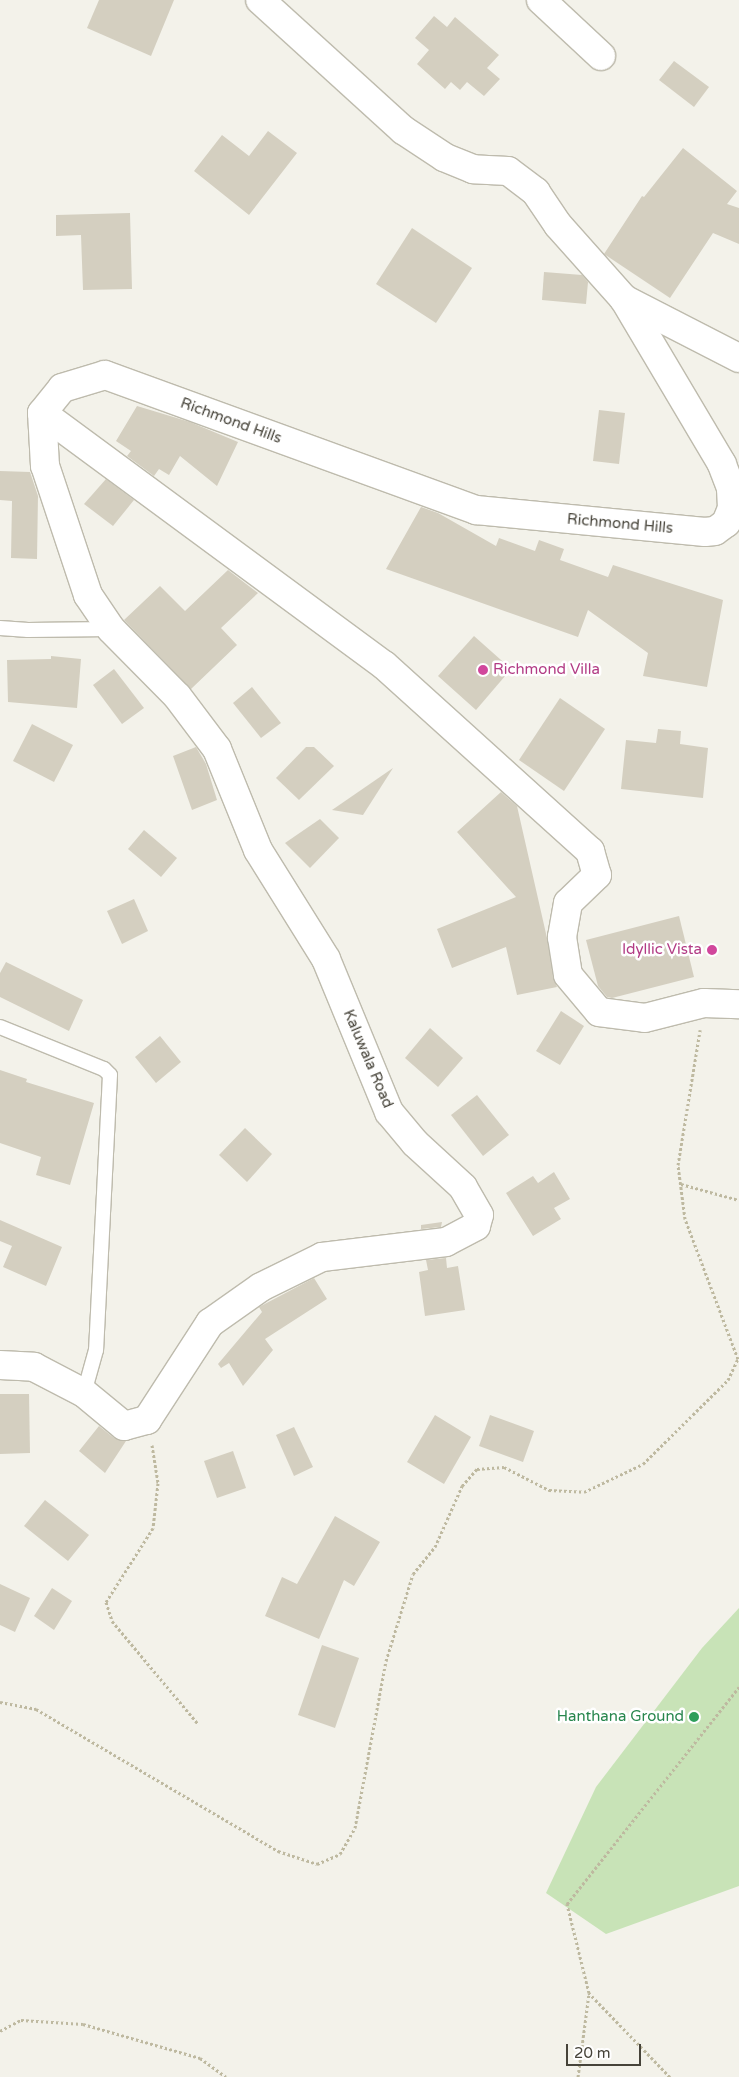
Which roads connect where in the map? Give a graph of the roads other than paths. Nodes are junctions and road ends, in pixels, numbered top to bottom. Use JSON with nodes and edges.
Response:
{"nodes":[{"id":1,"x":260,"y":0,"type":"edge"},
{"id":2,"x":541,"y":0,"type":"edge"},
{"id":3,"x":601,"y":56,"type":"dead end"},
{"id":4,"x":624,"y":299,"type":"junction"},
{"id":5,"x":739,"y":358,"type":"edge"},
{"id":6,"x":42,"y":413,"type":"junction"},
{"id":7,"x":0,"y":628,"type":"edge"},
{"id":8,"x":111,"y":629,"type":"junction"},
{"id":9,"x":739,"y":1004,"type":"edge"},
{"id":10,"x":0,"y":1027,"type":"edge"},
{"id":11,"x":0,"y":1365,"type":"edge"},
{"id":12,"x":84,"y":1393,"type":"junction"}],
"edges":[{"from":1,"to":4,"type":"street","name":"Richmond Hills"},
{"from":2,"to":3,"type":"street"},
{"from":4,"to":5,"type":"street"},
{"from":4,"to":6,"type":"street","name":"Richmond Hills"},
{"from":6,"to":8,"type":"street"},
{"from":6,"to":9,"type":"street"},
{"from":7,"to":8,"type":"lane"},
{"from":8,"to":12,"type":"street","name":"Kaluwala Road"},
{"from":10,"to":12,"type":"lane"},
{"from":11,"to":12,"type":"street"}]}
